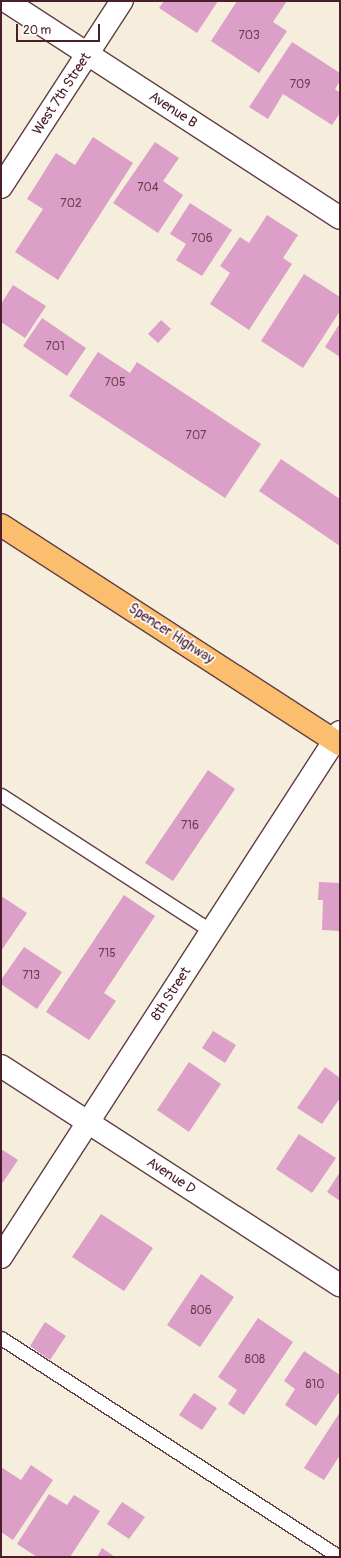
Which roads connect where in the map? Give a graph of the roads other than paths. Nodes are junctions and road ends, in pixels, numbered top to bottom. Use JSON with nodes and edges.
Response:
{"nodes":[{"id":1,"x":6,"y":1,"type":"edge"},
{"id":2,"x":122,"y":1,"type":"edge"},
{"id":3,"x":88,"y":54,"type":"junction"},
{"id":4,"x":1,"y":187,"type":"edge"},
{"id":5,"x":340,"y":218,"type":"edge"},
{"id":6,"x":1,"y":525,"type":"edge"},
{"id":7,"x":338,"y":739,"type":"edge"},
{"id":8,"x":1,"y":795,"type":"edge"},
{"id":9,"x":211,"y":931,"type":"junction"},
{"id":10,"x":1,"y":1066,"type":"edge"},
{"id":11,"x":88,"y":1122,"type":"junction"},
{"id":12,"x":1,"y":1256,"type":"edge"},
{"id":13,"x":340,"y":1285,"type":"edge"},
{"id":14,"x":1,"y":1338,"type":"edge"},
{"id":15,"x":339,"y":1557,"type":"edge"}],
"edges":[{"from":1,"to":3,"type":"street","name":"Avenue B"},
{"from":2,"to":3,"type":"street","name":"West 7th Street"},
{"from":3,"to":4,"type":"street","name":"West 7th Street"},
{"from":3,"to":5,"type":"street","name":"Avenue B"},
{"from":6,"to":7,"type":"main road","name":"Spencer Highway"},
{"from":7,"to":9,"type":"street","name":"8th Street"},
{"from":8,"to":9,"type":"lane"},
{"from":9,"to":11,"type":"street","name":"8th Street"},
{"from":10,"to":11,"type":"street","name":"Avenue D"},
{"from":11,"to":12,"type":"street","name":"8th Street"},
{"from":11,"to":13,"type":"street","name":"Avenue D"},
{"from":14,"to":15,"type":"lane"}]}
